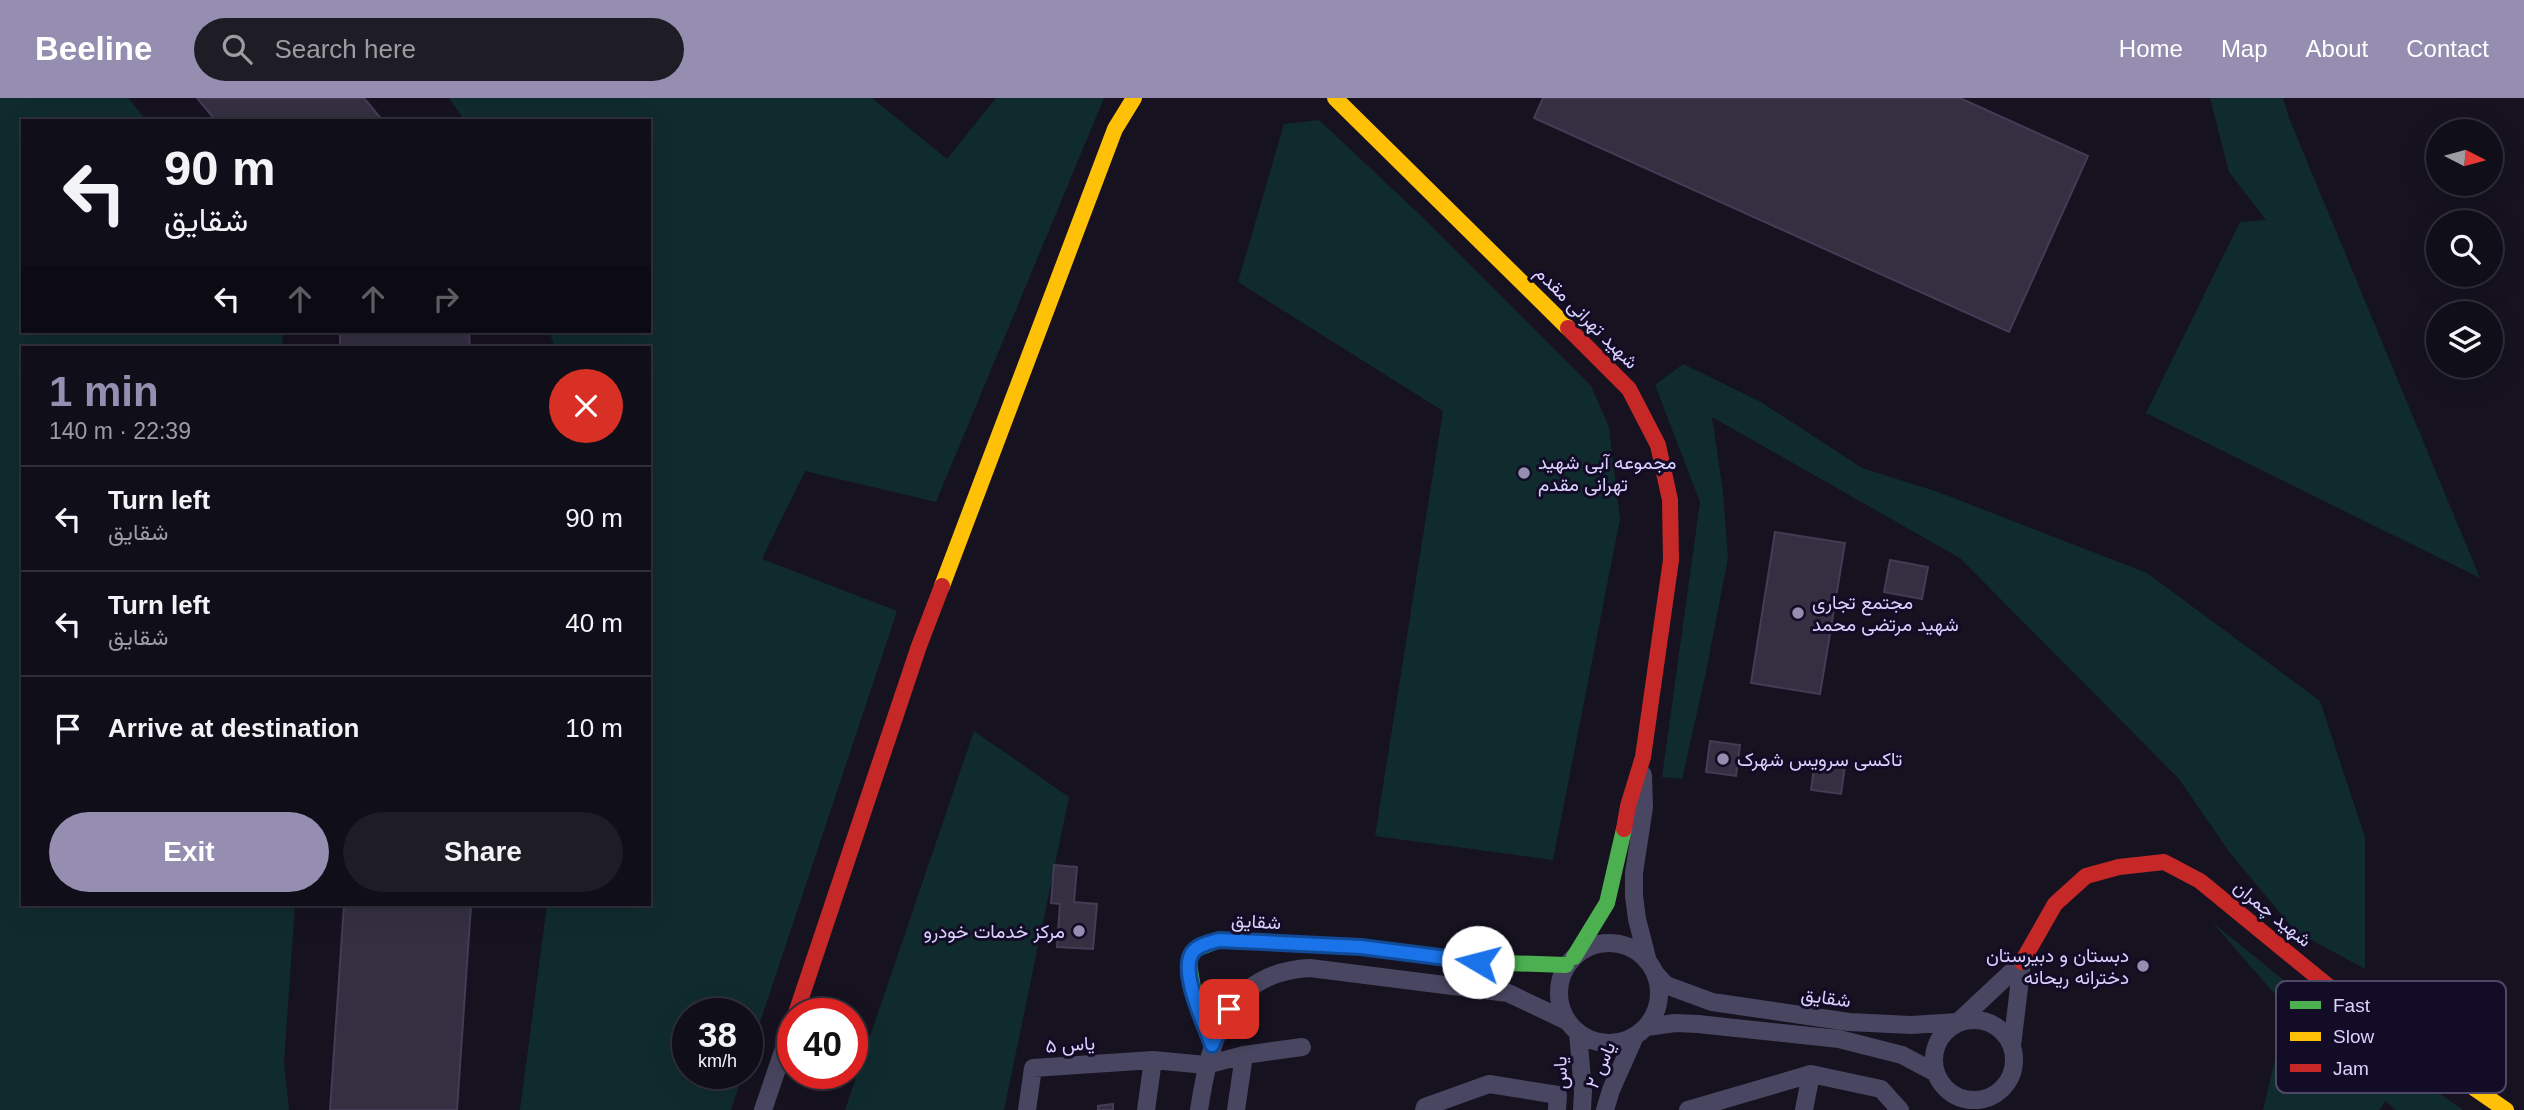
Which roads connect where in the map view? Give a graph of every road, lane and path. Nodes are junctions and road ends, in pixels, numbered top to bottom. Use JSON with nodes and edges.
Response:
{"nodes":[{"id":1,"x":1134,"y":98,"type":"edge"},
{"id":2,"x":1335,"y":98,"type":"edge"},
{"id":3,"x":1643,"y":757,"type":"junction"},
{"id":4,"x":1570,"y":961,"type":"junction"},
{"id":5,"x":2022,"y":962,"type":"junction"},
{"id":6,"x":1651,"y":967,"type":"junction"},
{"id":7,"x":2322,"y":981,"type":"edge"},
{"id":8,"x":801,"y":998,"type":"edge"},
{"id":9,"x":1958,"y":1022,"type":"junction"},
{"id":10,"x":1573,"y":1027,"type":"junction"},
{"id":11,"x":1641,"y":1031,"type":"junction"},
{"id":12,"x":1212,"y":1045,"type":"junction"},
{"id":13,"x":2012,"y":1046,"type":"junction"},
{"id":14,"x":1302,"y":1047,"type":"dead end"},
{"id":15,"x":1244,"y":1055,"type":"junction"},
{"id":16,"x":1153,"y":1060,"type":"junction"},
{"id":17,"x":1206,"y":1065,"type":"junction"},
{"id":18,"x":777,"y":1069,"type":"edge"},
{"id":19,"x":1936,"y":1073,"type":"junction"},
{"id":20,"x":1811,"y":1074,"type":"junction"},
{"id":21,"x":2003,"y":1088,"type":"junction"},
{"id":22,"x":2481,"y":1093,"type":"edge"},
{"id":23,"x":1961,"y":1104,"type":"edge"},
{"id":24,"x":763,"y":1110,"type":"edge"},
{"id":25,"x":1027,"y":1110,"type":"edge"},
{"id":26,"x":1146,"y":1110,"type":"edge"},
{"id":27,"x":1199,"y":1110,"type":"edge"},
{"id":28,"x":1236,"y":1110,"type":"edge"},
{"id":29,"x":1424,"y":1110,"type":"edge"},
{"id":30,"x":1557,"y":1110,"type":"edge"},
{"id":31,"x":1582,"y":1110,"type":"edge"},
{"id":32,"x":1605,"y":1110,"type":"edge"},
{"id":33,"x":1688,"y":1110,"type":"edge"},
{"id":34,"x":1804,"y":1110,"type":"edge"},
{"id":35,"x":1900,"y":1110,"type":"edge"},
{"id":36,"x":2002,"y":1110,"type":"edge"},
{"id":37,"x":2506,"y":1110,"type":"edge"}],
"edges":[{"from":1,"to":8,"type":"street"},
{"from":2,"to":3,"type":"street","name":"شهید تهرانی مقدم"},
{"from":3,"to":4,"type":"street","name":"شهید تهرانی مقدم"},
{"from":3,"to":6,"type":"street","name":"شهید تهرانی مقدم"},
{"from":4,"to":6,"type":"street"},
{"from":4,"to":10,"type":"street"},
{"from":4,"to":12,"type":"street","name":"شقایق"},
{"from":5,"to":7,"type":"street","name":"شهید چمران"},
{"from":5,"to":9,"type":"street","name":"شهید چمران"},
{"from":5,"to":13,"type":"street","name":"شهید چمران"},
{"from":6,"to":9,"type":"street","name":"شقایق"},
{"from":6,"to":11,"type":"street"},
{"from":9,"to":13,"type":"street"},
{"from":9,"to":19,"type":"street"},
{"from":10,"to":11,"type":"street"},
{"from":10,"to":12,"type":"street"},
{"from":10,"to":31,"type":"street","name":"یاس"},
{"from":11,"to":19,"type":"street","name":"شقایق"},
{"from":11,"to":32,"type":"street","name":"یاس ۲"},
{"from":12,"to":17,"type":"street"},
{"from":13,"to":21,"type":"street"},
{"from":14,"to":15,"type":"street"},
{"from":15,"to":17,"type":"street"},
{"from":15,"to":28,"type":"street"},
{"from":16,"to":17,"type":"street","name":"یاس ۵"},
{"from":16,"to":25,"type":"street","name":"یاس ۵"},
{"from":16,"to":26,"type":"street"},
{"from":17,"to":27,"type":"street"},
{"from":18,"to":24,"type":"street"},
{"from":19,"to":23,"type":"street"},
{"from":20,"to":33,"type":"street"},
{"from":20,"to":34,"type":"street"},
{"from":20,"to":35,"type":"street"},
{"from":21,"to":23,"type":"street"},
{"from":21,"to":36,"type":"street"},
{"from":22,"to":37,"type":"street","name":"شهید چمران"},
{"from":29,"to":30,"type":"street"},
{"from":30,"to":31,"type":"street"}]}
